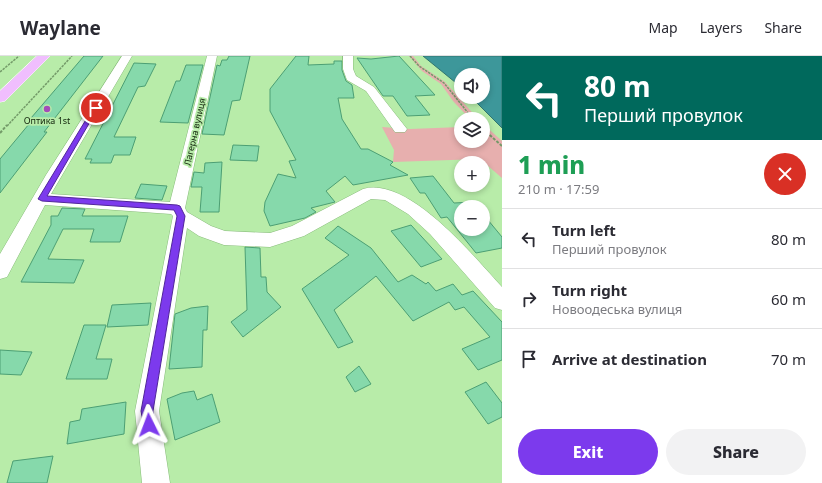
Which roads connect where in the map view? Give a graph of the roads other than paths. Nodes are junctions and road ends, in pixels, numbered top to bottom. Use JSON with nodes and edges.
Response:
{"nodes":[{"id":1,"x":44,"y":56,"type":"edge"},
{"id":2,"x":127,"y":56,"type":"edge"},
{"id":3,"x":212,"y":56,"type":"edge"},
{"id":4,"x":348,"y":56,"type":"edge"},
{"id":5,"x":0,"y":98,"type":"edge"},
{"id":6,"x":400,"y":129,"type":"dead end"},
{"id":7,"x":42,"y":199,"type":"junction"},
{"id":8,"x":179,"y":212,"type":"junction"},
{"id":9,"x":0,"y":270,"type":"edge"},
{"id":10,"x":502,"y":301,"type":"edge"},
{"id":11,"x":156,"y":483,"type":"edge"}],
"edges":[{"from":1,"to":5,"type":"highway"},
{"from":2,"to":7,"type":"street"},
{"from":3,"to":8,"type":"street","name":"Лагерна вулиця"},
{"from":4,"to":6,"type":"street"},
{"from":7,"to":8,"type":"street"},
{"from":7,"to":9,"type":"street"},
{"from":8,"to":10,"type":"street"},
{"from":8,"to":11,"type":"street","name":"Лагерна вулиця"}]}
